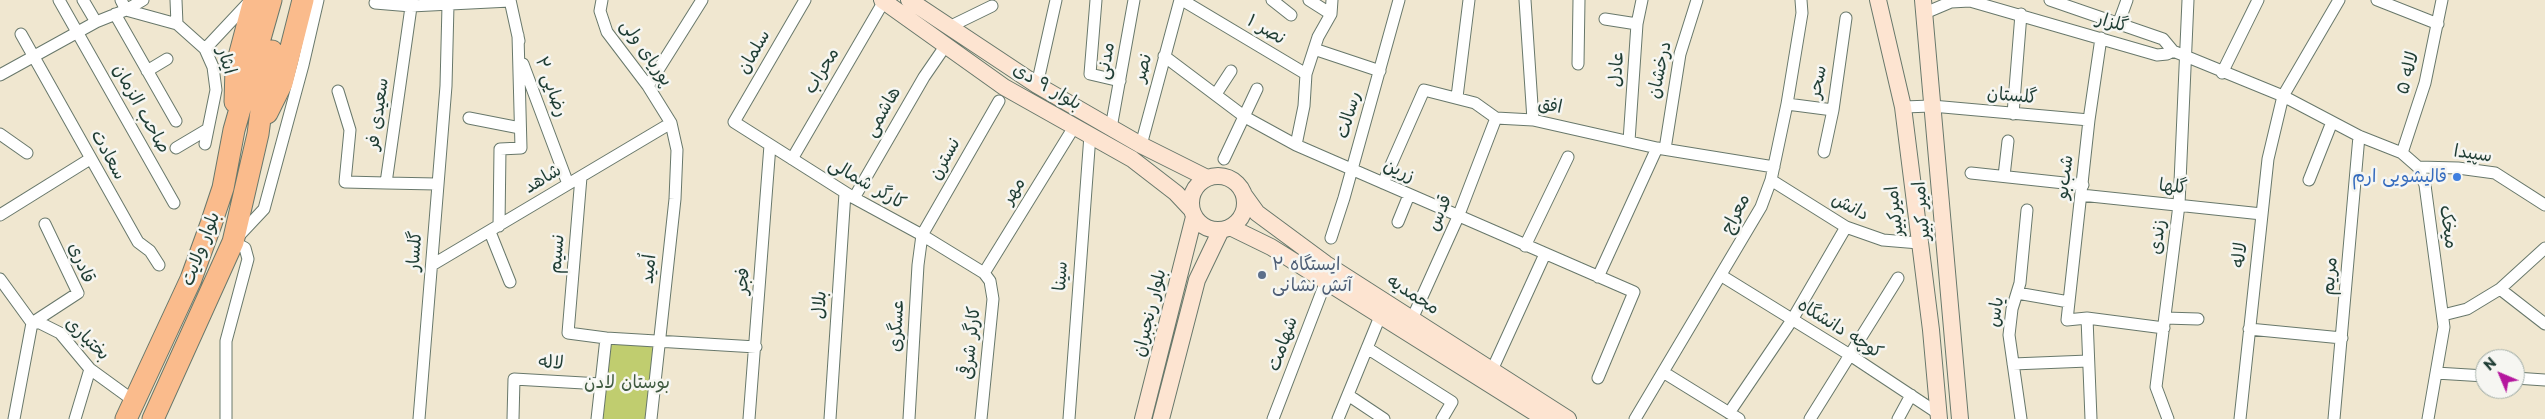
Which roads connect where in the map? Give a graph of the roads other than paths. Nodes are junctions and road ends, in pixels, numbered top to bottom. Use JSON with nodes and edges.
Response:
{"nodes":[{"id":1,"x":59,"y":0,"type":"edge"},
{"id":2,"x":83,"y":0,"type":"edge"},
{"id":3,"x":142,"y":0,"type":"edge"},
{"id":4,"x":176,"y":0,"type":"edge"},
{"id":5,"x":252,"y":0,"type":"edge"},
{"id":6,"x":271,"y":0,"type":"edge"},
{"id":7,"x":285,"y":0,"type":"edge"},
{"id":8,"x":303,"y":0,"type":"edge"},
{"id":9,"x":318,"y":0,"type":"edge"},
{"id":10,"x":602,"y":0,"type":"edge"},
{"id":11,"x":702,"y":0,"type":"edge"},
{"id":12,"x":805,"y":0,"type":"edge"},
{"id":13,"x":908,"y":0,"type":"edge"},
{"id":14,"x":1056,"y":0,"type":"edge"},
{"id":15,"x":1096,"y":0,"type":"edge"},
{"id":16,"x":1134,"y":0,"type":"edge"},
{"id":17,"x":1181,"y":0,"type":"edge"},
{"id":18,"x":1272,"y":0,"type":"edge"},
{"id":19,"x":1309,"y":0,"type":"edge"},
{"id":20,"x":1332,"y":0,"type":"edge"},
{"id":21,"x":1399,"y":0,"type":"edge"},
{"id":22,"x":1469,"y":0,"type":"edge"},
{"id":23,"x":1525,"y":0,"type":"edge"},
{"id":24,"x":1579,"y":0,"type":"edge"},
{"id":25,"x":1642,"y":0,"type":"edge"},
{"id":26,"x":1697,"y":0,"type":"edge"},
{"id":27,"x":1800,"y":0,"type":"edge"},
{"id":28,"x":2050,"y":0,"type":"edge"},
{"id":29,"x":2127,"y":0,"type":"edge"},
{"id":30,"x":2188,"y":0,"type":"edge"},
{"id":31,"x":2258,"y":0,"type":"edge"},
{"id":32,"x":2339,"y":0,"type":"edge"},
{"id":33,"x":2377,"y":0,"type":"edge"},
{"id":34,"x":2442,"y":0,"type":"edge"},
{"id":35,"x":510,"y":1,"type":"edge"},
{"id":36,"x":883,"y":1,"type":"edge"},
{"id":37,"x":375,"y":2,"type":"dead end"},
{"id":38,"x":1879,"y":2,"type":"edge"},
{"id":39,"x":411,"y":3,"type":"edge"},
{"id":40,"x":448,"y":5,"type":"junction"},
{"id":41,"x":924,"y":5,"type":"edge"},
{"id":42,"x":992,"y":6,"type":"dead end"},
{"id":43,"x":1924,"y":6,"type":"edge"},
{"id":44,"x":120,"y":8,"type":"edge"},
{"id":45,"x":1331,"y":14,"type":"junction"},
{"id":46,"x":2021,"y":14,"type":"junction"},
{"id":47,"x":1291,"y":16,"type":"dead end"},
{"id":48,"x":1846,"y":18,"type":"dead end"},
{"id":49,"x":1605,"y":19,"type":"dead end"},
{"id":50,"x":96,"y":22,"type":"junction"},
{"id":51,"x":2119,"y":22,"type":"junction"},
{"id":52,"x":177,"y":24,"type":"junction"},
{"id":53,"x":1637,"y":24,"type":"junction"},
{"id":54,"x":2438,"y":24,"type":"junction"},
{"id":55,"x":949,"y":27,"type":"junction"},
{"id":56,"x":78,"y":32,"type":"junction"},
{"id":57,"x":21,"y":34,"type":"dead end"},
{"id":58,"x":518,"y":35,"type":"junction"},
{"id":59,"x":2101,"y":38,"type":"junction"},
{"id":60,"x":946,"y":45,"type":"junction"},
{"id":61,"x":205,"y":49,"type":"junction"},
{"id":62,"x":1314,"y":49,"type":"junction"},
{"id":63,"x":2173,"y":51,"type":"junction"},
{"id":64,"x":34,"y":56,"type":"junction"},
{"id":65,"x":1164,"y":56,"type":"junction"},
{"id":66,"x":2187,"y":57,"type":"junction"},
{"id":67,"x":167,"y":59,"type":"dead end"},
{"id":68,"x":1578,"y":64,"type":"dead end"},
{"id":69,"x":147,"y":71,"type":"junction"},
{"id":70,"x":1231,"y":71,"type":"dead end"},
{"id":71,"x":1380,"y":71,"type":"junction"},
{"id":72,"x":260,"y":72,"type":"junction"},
{"id":73,"x":2222,"y":72,"type":"junction"},
{"id":74,"x":1306,"y":74,"type":"junction"},
{"id":75,"x":0,"y":75,"type":"edge"},
{"id":76,"x":1120,"y":81,"type":"junction"},
{"id":77,"x":1037,"y":85,"type":"junction"},
{"id":78,"x":648,"y":86,"type":"junction"},
{"id":79,"x":1257,"y":89,"type":"dead end"},
{"id":80,"x":338,"y":91,"type":"dead end"},
{"id":81,"x":1216,"y":94,"type":"junction"},
{"id":82,"x":2283,"y":96,"type":"junction"},
{"id":83,"x":1457,"y":97,"type":"junction"},
{"id":84,"x":999,"y":101,"type":"dead end"},
{"id":85,"x":1787,"y":104,"type":"junction"},
{"id":86,"x":1932,"y":106,"type":"junction"},
{"id":87,"x":1903,"y":108,"type":"junction"},
{"id":88,"x":1833,"y":110,"type":"junction"},
{"id":89,"x":2012,"y":114,"type":"junction"},
{"id":90,"x":1245,"y":116,"type":"junction"},
{"id":91,"x":469,"y":118,"type":"dead end"},
{"id":92,"x":1496,"y":118,"type":"junction"},
{"id":93,"x":1532,"y":120,"type":"junction"},
{"id":94,"x":2089,"y":120,"type":"junction"},
{"id":95,"x":176,"y":121,"type":"dead end"},
{"id":96,"x":734,"y":122,"type":"joint"},
{"id":97,"x":2332,"y":122,"type":"junction"},
{"id":98,"x":672,"y":123,"type":"junction"},
{"id":99,"x":1074,"y":126,"type":"junction"},
{"id":100,"x":520,"y":128,"type":"junction"},
{"id":101,"x":1111,"y":128,"type":"junction"},
{"id":102,"x":208,"y":129,"type":"junction"},
{"id":103,"x":234,"y":130,"type":"junction"},
{"id":104,"x":0,"y":134,"type":"edge"},
{"id":105,"x":258,"y":134,"type":"junction"},
{"id":106,"x":1090,"y":135,"type":"junction"},
{"id":107,"x":2359,"y":136,"type":"junction"},
{"id":108,"x":2008,"y":140,"type":"dead end"},
{"id":109,"x":1629,"y":141,"type":"junction"},
{"id":110,"x":205,"y":144,"type":"dead end"},
{"id":111,"x":770,"y":145,"type":"junction"},
{"id":112,"x":1141,"y":145,"type":"junction"},
{"id":113,"x":1296,"y":145,"type":"junction"},
{"id":114,"x":176,"y":148,"type":"dead end"},
{"id":115,"x":1660,"y":148,"type":"junction"},
{"id":116,"x":1824,"y":152,"type":"dead end"},
{"id":117,"x":27,"y":153,"type":"dead end"},
{"id":118,"x":2402,"y":153,"type":"junction"},
{"id":119,"x":1568,"y":157,"type":"dead end"},
{"id":120,"x":90,"y":159,"type":"junction"},
{"id":121,"x":792,"y":159,"type":"junction"},
{"id":122,"x":1224,"y":159,"type":"dead end"},
{"id":123,"x":2418,"y":167,"type":"junction"},
{"id":124,"x":1774,"y":168,"type":"junction"},
{"id":125,"x":1352,"y":170,"type":"junction"},
{"id":126,"x":1971,"y":173,"type":"dead end"},
{"id":127,"x":2004,"y":176,"type":"junction"},
{"id":128,"x":581,"y":177,"type":"junction"},
{"id":129,"x":1208,"y":178,"type":"junction"},
{"id":130,"x":1771,"y":180,"type":"junction"},
{"id":131,"x":2308,"y":180,"type":"dead end"},
{"id":132,"x":386,"y":183,"type":"junction"},
{"id":133,"x":1383,"y":183,"type":"junction"},
{"id":134,"x":436,"y":184,"type":"junction"},
{"id":135,"x":568,"y":184,"type":"junction"},
{"id":136,"x":2082,"y":190,"type":"junction"},
{"id":137,"x":1244,"y":195,"type":"junction"},
{"id":138,"x":1409,"y":195,"type":"junction"},
{"id":139,"x":850,"y":196,"type":"junction"},
{"id":140,"x":174,"y":203,"type":"dead end"},
{"id":141,"x":2545,"y":205,"type":"edge"},
{"id":142,"x":2179,"y":206,"type":"junction"},
{"id":143,"x":2027,"y":210,"type":"dead end"},
{"id":144,"x":1192,"y":213,"type":"junction"},
{"id":145,"x":2262,"y":214,"type":"junction"},
{"id":146,"x":0,"y":215,"type":"edge"},
{"id":147,"x":1458,"y":216,"type":"junction"},
{"id":148,"x":1398,"y":222,"type":"dead end"},
{"id":149,"x":45,"y":224,"type":"dead end"},
{"id":150,"x":1846,"y":227,"type":"junction"},
{"id":151,"x":494,"y":229,"type":"junction"},
{"id":152,"x":1226,"y":229,"type":"junction"},
{"id":153,"x":922,"y":235,"type":"junction"},
{"id":154,"x":1331,"y":238,"type":"dead end"},
{"id":155,"x":1944,"y":239,"type":"junction"},
{"id":156,"x":233,"y":242,"type":"junction"},
{"id":157,"x":1920,"y":243,"type":"junction"},
{"id":158,"x":1525,"y":246,"type":"junction"},
{"id":159,"x":2545,"y":248,"type":"edge"},
{"id":160,"x":1545,"y":254,"type":"junction"},
{"id":161,"x":159,"y":265,"type":"dead end"},
{"id":162,"x":432,"y":265,"type":"junction"},
{"id":163,"x":984,"y":273,"type":"junction"},
{"id":164,"x":1722,"y":276,"type":"junction"},
{"id":165,"x":1598,"y":277,"type":"junction"},
{"id":166,"x":1898,"y":278,"type":"dead end"},
{"id":167,"x":0,"y":279,"type":"edge"},
{"id":168,"x":1326,"y":281,"type":"junction"},
{"id":169,"x":510,"y":282,"type":"dead end"},
{"id":170,"x":2500,"y":289,"type":"junction"},
{"id":171,"x":2017,"y":293,"type":"junction"},
{"id":172,"x":2069,"y":302,"type":"junction"},
{"id":173,"x":1381,"y":314,"type":"junction"},
{"id":174,"x":2442,"y":315,"type":"junction"},
{"id":175,"x":2086,"y":318,"type":"junction"},
{"id":176,"x":1412,"y":319,"type":"junction"},
{"id":177,"x":2198,"y":319,"type":"dead end"},
{"id":178,"x":1792,"y":320,"type":"junction"},
{"id":179,"x":32,"y":322,"type":"junction"},
{"id":180,"x":2164,"y":323,"type":"junction"},
{"id":181,"x":2545,"y":324,"type":"edge"},
{"id":182,"x":2249,"y":329,"type":"junction"},
{"id":183,"x":568,"y":333,"type":"joint"},
{"id":184,"x":606,"y":338,"type":"junction"},
{"id":185,"x":2342,"y":338,"type":"junction"},
{"id":186,"x":659,"y":342,"type":"junction"},
{"id":187,"x":756,"y":347,"type":"junction"},
{"id":188,"x":1367,"y":348,"type":"junction"},
{"id":189,"x":1850,"y":355,"type":"junction"},
{"id":190,"x":2088,"y":361,"type":"junction"},
{"id":191,"x":2013,"y":364,"type":"junction"},
{"id":192,"x":90,"y":369,"type":"junction"},
{"id":193,"x":1492,"y":370,"type":"junction"},
{"id":194,"x":1663,"y":372,"type":"junction"},
{"id":195,"x":2436,"y":373,"type":"junction"},
{"id":196,"x":2475,"y":375,"type":"edge"},
{"id":197,"x":1598,"y":378,"type":"dead end"},
{"id":198,"x":2525,"y":379,"type":"edge"},
{"id":199,"x":2545,"y":380,"type":"edge"},
{"id":200,"x":601,"y":384,"type":"junction"},
{"id":201,"x":1348,"y":395,"type":"junction"},
{"id":202,"x":1912,"y":395,"type":"junction"},
{"id":203,"x":130,"y":410,"type":"edge"},
{"id":204,"x":1734,"y":416,"type":"edge"},
{"id":205,"x":1939,"y":417,"type":"edge"},
{"id":206,"x":14,"y":419,"type":"edge"},
{"id":207,"x":75,"y":419,"type":"edge"},
{"id":208,"x":153,"y":419,"type":"edge"},
{"id":209,"x":226,"y":419,"type":"edge"},
{"id":210,"x":419,"y":419,"type":"edge"},
{"id":211,"x":513,"y":419,"type":"edge"},
{"id":212,"x":597,"y":419,"type":"edge"},
{"id":213,"x":651,"y":419,"type":"edge"},
{"id":214,"x":749,"y":419,"type":"edge"},
{"id":215,"x":830,"y":419,"type":"edge"},
{"id":216,"x":909,"y":419,"type":"edge"},
{"id":217,"x":981,"y":419,"type":"edge"},
{"id":218,"x":1069,"y":419,"type":"edge"},
{"id":219,"x":1143,"y":419,"type":"edge"},
{"id":220,"x":1161,"y":419,"type":"edge"},
{"id":221,"x":1273,"y":419,"type":"edge"},
{"id":222,"x":1338,"y":419,"type":"edge"},
{"id":223,"x":1384,"y":419,"type":"edge"},
{"id":224,"x":1442,"y":419,"type":"edge"},
{"id":225,"x":1544,"y":419,"type":"edge"},
{"id":226,"x":1568,"y":419,"type":"edge"},
{"id":227,"x":1635,"y":419,"type":"edge"},
{"id":228,"x":1810,"y":419,"type":"edge"},
{"id":229,"x":1898,"y":419,"type":"edge"},
{"id":230,"x":1960,"y":419,"type":"edge"},
{"id":231,"x":2021,"y":419,"type":"edge"},
{"id":232,"x":2091,"y":419,"type":"edge"},
{"id":233,"x":2168,"y":419,"type":"edge"},
{"id":234,"x":2240,"y":419,"type":"edge"},
{"id":235,"x":2334,"y":419,"type":"edge"},
{"id":236,"x":2428,"y":419,"type":"edge"}],
"edges":[{"from":1,"to":56,"type":"street","name":"صاحب الزمان"},
{"from":2,"to":50,"type":"street"},
{"from":3,"to":44,"type":"street"},
{"from":4,"to":52,"type":"street"},
{"from":5,"to":61,"type":"street"},
{"from":5,"to":103,"type":"highway"},
{"from":6,"to":72,"type":"highway"},
{"from":7,"to":72,"type":"highway"},
{"from":8,"to":105,"type":"highway"},
{"from":9,"to":156,"type":"street"},
{"from":10,"to":78,"type":"street","name":"پوریای ولی"},
{"from":11,"to":78,"type":"street"},
{"from":12,"to":96,"type":"street","name":"سلمان"},
{"from":13,"to":41,"type":"street","name":"بلوار ۹ دی"},
{"from":14,"to":77,"type":"street"},
{"from":15,"to":76,"type":"street"},
{"from":16,"to":76,"type":"street","name":"مدنی"},
{"from":17,"to":65,"type":"street","name":"نصر"},
{"from":17,"to":74,"type":"street","name":"نصر ۱"},
{"from":18,"to":47,"type":"street"},
{"from":19,"to":45,"type":"street"},
{"from":20,"to":45,"type":"street"},
{"from":21,"to":71,"type":"street","name":"رسالت"},
{"from":22,"to":83,"type":"street"},
{"from":23,"to":93,"type":"street"},
{"from":24,"to":68,"type":"street"},
{"from":25,"to":53,"type":"street","name":"عادل"},
{"from":26,"to":115,"type":"street","name":"درخشان"},
{"from":27,"to":85,"type":"street","name":"معراج"},
{"from":28,"to":51,"type":"street","name":"گلزار"},
{"from":29,"to":51,"type":"street"},
{"from":30,"to":66,"type":"street","name":"زندی"},
{"from":31,"to":73,"type":"street"},
{"from":32,"to":82,"type":"street","name":"لاله"},
{"from":33,"to":54,"type":"street"},
{"from":34,"to":54,"type":"street","name":"لاله ۵"},
{"from":35,"to":40,"type":"street"},
{"from":35,"to":58,"type":"street","name":"رضایی ۲"},
{"from":36,"to":60,"type":"street","name":"بلوار ۹ دی"},
{"from":36,"to":121,"type":"street","name":"محراب"},
{"from":37,"to":39,"type":"street"},
{"from":38,"to":87,"type":"street","name":"امیرکبیر"},
{"from":39,"to":40,"type":"street"},
{"from":39,"to":132,"type":"street","name":"سعیدی فر"},
{"from":40,"to":134,"type":"street","name":"گلسار"},
{"from":41,"to":55,"type":"street","name":"بلوار ۹ دی"},
{"from":42,"to":55,"type":"street"},
{"from":43,"to":46,"type":"street","name":"گلزار"},
{"from":43,"to":86,"type":"street","name":"امیر کبیر"},
{"from":44,"to":50,"type":"street"},
{"from":44,"to":52,"type":"street"},
{"from":44,"to":69,"type":"street"},
{"from":45,"to":62,"type":"street"},
{"from":46,"to":59,"type":"street","name":"گلزار"},
{"from":46,"to":89,"type":"street"},
{"from":48,"to":88,"type":"street","name":"سحر"},
{"from":49,"to":53,"type":"street"},
{"from":50,"to":56,"type":"street"},
{"from":51,"to":63,"type":"street","name":"گلزار"},
{"from":52,"to":61,"type":"street","name":"ایثار"},
{"from":53,"to":109,"type":"street","name":"عادل"},
{"from":54,"to":118,"type":"street","name":"لاله ۵"},
{"from":55,"to":77,"type":"street","name":"بلوار ۹ دی"},
{"from":56,"to":64,"type":"street"},
{"from":56,"to":140,"type":"street","name":"صاحب الزمان"},
{"from":57,"to":64,"type":"street","name":"سعادت"},
{"from":58,"to":100,"type":"street"},
{"from":58,"to":135,"type":"street","name":"رضایی ۲"},
{"from":59,"to":63,"type":"street","name":"گلزار"},
{"from":59,"to":94,"type":"street","name":"شب‌بو"},
{"from":60,"to":99,"type":"street","name":"بلوار ۹ دی"},
{"from":60,"to":139,"type":"street","name":"هاشمی"},
{"from":61,"to":102,"type":"street","name":"ایثار"},
{"from":62,"to":71,"type":"street"},
{"from":62,"to":74,"type":"street"},
{"from":63,"to":66,"type":"street","name":"گلزار"},
{"from":64,"to":75,"type":"street"},
{"from":64,"to":120,"type":"street","name":"سعادت"},
{"from":65,"to":81,"type":"street","name":"زرین"},
{"from":65,"to":112,"type":"street","name":"نصر"},
{"from":66,"to":73,"type":"street","name":"گلزار"},
{"from":66,"to":142,"type":"street","name":"زندی"},
{"from":67,"to":69,"type":"street"},
{"from":69,"to":95,"type":"street"},
{"from":70,"to":81,"type":"street"},
{"from":71,"to":125,"type":"street","name":"رسالت"},
{"from":72,"to":103,"type":"highway","name":"بلوار ولایت"},
{"from":72,"to":105,"type":"highway","name":"بلوار ولایت"},
{"from":73,"to":82,"type":"street","name":"گلزار"},
{"from":74,"to":113,"type":"street"},
{"from":76,"to":101,"type":"street","name":"مدنی"},
{"from":77,"to":101,"type":"street","name":"بلوار ۹ دی"},
{"from":78,"to":98,"type":"street","name":"پوریای ولی"},
{"from":79,"to":90,"type":"street"},
{"from":80,"to":132,"type":"street"},
{"from":81,"to":90,"type":"street","name":"زرین"},
{"from":82,"to":97,"type":"street","name":"گلزار"},
{"from":82,"to":145,"type":"street","name":"لاله"},
{"from":83,"to":92,"type":"street"},
{"from":83,"to":133,"type":"street"},
{"from":84,"to":153,"type":"street","name":"نسترن"},
{"from":85,"to":88,"type":"street","name":"سحر"},
{"from":85,"to":124,"type":"street","name":"معراج"},
{"from":86,"to":87,"type":"street","name":"گلستان"},
{"from":86,"to":89,"type":"street","name":"گلستان"},
{"from":86,"to":155,"type":"street","name":"امیر کبیر"},
{"from":87,"to":157,"type":"street","name":"امیرکبیر"},
{"from":88,"to":116,"type":"street"},
{"from":89,"to":94,"type":"street","name":"گلستان"},
{"from":90,"to":113,"type":"street","name":"زرین"},
{"from":90,"to":122,"type":"street"},
{"from":91,"to":100,"type":"street"},
{"from":92,"to":93,"type":"street","name":"افق"},
{"from":92,"to":147,"type":"street","name":"قدس"},
{"from":93,"to":109,"type":"street","name":"افق"},
{"from":94,"to":136,"type":"street","name":"شب‌بو"},
{"from":96,"to":111,"type":"street","name":"کارگر شمالی"},
{"from":97,"to":107,"type":"street","name":"گلزار"},
{"from":97,"to":131,"type":"street"},
{"from":98,"to":128,"type":"street","name":"شاهد"},
{"from":98,"to":186,"type":"street","name":"اُمید"},
{"from":99,"to":106,"type":"street","name":"بلوار ۹ دی"},
{"from":99,"to":163,"type":"street","name":"مهر"},
{"from":100,"to":151,"type":"street"},
{"from":101,"to":112,"type":"street","name":"بلوار ۹ دی"},
{"from":102,"to":110,"type":"street","name":"ایثار"},
{"from":102,"to":114,"type":"street"},
{"from":103,"to":203,"type":"highway","name":"بلوار ولایت"},
{"from":104,"to":117,"type":"street"},
{"from":105,"to":156,"type":"highway","name":"بلوار ولایت"},
{"from":106,"to":144,"type":"street","name":"بلوار ۹ دی"},
{"from":106,"to":218,"type":"street","name":"سینا"},
{"from":107,"to":118,"type":"street","name":"گلزار"},
{"from":107,"to":185,"type":"street","name":"مریم"},
{"from":108,"to":127,"type":"street"},
{"from":109,"to":115,"type":"street","name":"افق"},
{"from":111,"to":121,"type":"street","name":"کارگر شمالی"},
{"from":111,"to":187,"type":"street","name":"فجر"},
{"from":112,"to":129,"type":"street","name":"بلوار ۹ دی"},
{"from":113,"to":125,"type":"street","name":"زرین"},
{"from":115,"to":124,"type":"street","name":"افق"},
{"from":115,"to":165,"type":"street","name":"درخشان"},
{"from":118,"to":123,"type":"street"},
{"from":119,"to":158,"type":"street"},
{"from":120,"to":146,"type":"street"},
{"from":120,"to":161,"type":"street","name":"سعادت"},
{"from":121,"to":139,"type":"street","name":"کارگر شمالی"},
{"from":123,"to":141,"type":"street","name":"سپیدا"},
{"from":123,"to":174,"type":"street","name":"میخک"},
{"from":124,"to":130,"type":"street","name":"معراج"},
{"from":125,"to":133,"type":"street","name":"زرین"},
{"from":125,"to":154,"type":"street","name":"رسالت"},
{"from":126,"to":127,"type":"street","name":"گلها"},
{"from":127,"to":136,"type":"street","name":"گلها"},
{"from":128,"to":135,"type":"street","name":"شاهد"},
{"from":128,"to":183,"type":"street","name":"نسیم"},
{"from":129,"to":137,"type":"street"},
{"from":129,"to":144,"type":"street"},
{"from":130,"to":150,"type":"street","name":"دانش"},
{"from":130,"to":164,"type":"street","name":"معراج"},
{"from":132,"to":134,"type":"street"},
{"from":133,"to":138,"type":"street","name":"زرین"},
{"from":134,"to":162,"type":"street","name":"گلسار"},
{"from":135,"to":151,"type":"street","name":"شاهد"},
{"from":136,"to":142,"type":"street","name":"گلها"},
{"from":136,"to":172,"type":"street","name":"شب‌بو"},
{"from":137,"to":152,"type":"street"},
{"from":137,"to":176,"type":"street","name":"محمدیه"},
{"from":138,"to":147,"type":"street","name":"زرین"},
{"from":138,"to":148,"type":"street"},
{"from":139,"to":153,"type":"street","name":"کارگر شمالی"},
{"from":139,"to":215,"type":"street","name":"بلال"},
{"from":142,"to":145,"type":"street","name":"گلها"},
{"from":142,"to":180,"type":"street","name":"زندی"},
{"from":143,"to":171,"type":"street","name":"یاس"},
{"from":144,"to":152,"type":"street"},
{"from":144,"to":219,"type":"street","name":"بلوار رنجبران"},
{"from":145,"to":182,"type":"street","name":"لاله"},
{"from":147,"to":158,"type":"street","name":"زرین"},
{"from":147,"to":176,"type":"street","name":"قدس"},
{"from":149,"to":179,"type":"street","name":"قادری"},
{"from":150,"to":157,"type":"street","name":"دانش"},
{"from":150,"to":178,"type":"street"},
{"from":151,"to":162,"type":"street","name":"شاهد"},
{"from":151,"to":169,"type":"street"},
{"from":152,"to":168,"type":"street","name":"محمدیه"},
{"from":152,"to":220,"type":"street","name":"بلوار رنجبران"},
{"from":153,"to":163,"type":"street","name":"کارگر شمالی"},
{"from":153,"to":216,"type":"street","name":"عسگری"},
{"from":155,"to":157,"type":"street"},
{"from":155,"to":230,"type":"street","name":"امیر کبیر"},
{"from":156,"to":208,"type":"highway","name":"بلوار ولایت"},
{"from":156,"to":209,"type":"street"},
{"from":157,"to":205,"type":"street","name":"امیرکبیر"},
{"from":158,"to":160,"type":"street","name":"زرین"},
{"from":159,"to":170,"type":"street"},
{"from":160,"to":165,"type":"street","name":"زرین"},
{"from":160,"to":193,"type":"street"},
{"from":162,"to":210,"type":"street","name":"گلسار"},
{"from":163,"to":217,"type":"street","name":"کارگر شرقی"},
{"from":164,"to":178,"type":"street","name":"کوچه دانشگاه"},
{"from":164,"to":194,"type":"street","name":"معراج"},
{"from":165,"to":197,"type":"street","name":"زرین"},
{"from":166,"to":189,"type":"street"},
{"from":167,"to":179,"type":"street"},
{"from":168,"to":173,"type":"street","name":"محمدیه"},
{"from":168,"to":221,"type":"street","name":"شهامت"},
{"from":170,"to":174,"type":"street"},
{"from":170,"to":181,"type":"street"},
{"from":171,"to":172,"type":"street"},
{"from":171,"to":191,"type":"street","name":"یاس"},
{"from":172,"to":175,"type":"street","name":"شب‌بو"},
{"from":173,"to":188,"type":"street"},
{"from":173,"to":225,"type":"street","name":"محمدیه"},
{"from":174,"to":195,"type":"street","name":"میخک"},
{"from":175,"to":180,"type":"street"},
{"from":175,"to":190,"type":"street"},
{"from":176,"to":193,"type":"street","name":"محمدیه"},
{"from":177,"to":180,"type":"street"},
{"from":178,"to":189,"type":"street","name":"کوچه دانشگاه"},
{"from":178,"to":204,"type":"street"},
{"from":179,"to":192,"type":"street","name":"بختیاری"},
{"from":179,"to":206,"type":"street"},
{"from":180,"to":233,"type":"street","name":"زندی"},
{"from":182,"to":185,"type":"street"},
{"from":182,"to":234,"type":"street","name":"لاله"},
{"from":183,"to":184,"type":"street","name":"لاله"},
{"from":184,"to":186,"type":"street","name":"لاله"},
{"from":184,"to":200,"type":"street"},
{"from":185,"to":235,"type":"street","name":"مریم"},
{"from":186,"to":187,"type":"street","name":"لاله"},
{"from":186,"to":213,"type":"street","name":"اُمید"},
{"from":187,"to":214,"type":"street","name":"فجر"},
{"from":188,"to":201,"type":"street"},
{"from":188,"to":224,"type":"street"},
{"from":189,"to":202,"type":"street","name":"کوچه دانشگاه"},
{"from":189,"to":228,"type":"street"},
{"from":190,"to":191,"type":"street"},
{"from":190,"to":232,"type":"street"},
{"from":191,"to":231,"type":"street","name":"یاس"},
{"from":192,"to":203,"type":"street","name":"بختیاری"},
{"from":192,"to":207,"type":"street"},
{"from":193,"to":226,"type":"street","name":"محمدیه"},
{"from":194,"to":204,"type":"street"},
{"from":194,"to":227,"type":"street","name":"معراج"},
{"from":195,"to":196,"type":"street"},
{"from":195,"to":236,"type":"street","name":"میخک"},
{"from":198,"to":199,"type":"street"},
{"from":200,"to":211,"type":"street","name":"لاله"},
{"from":200,"to":212,"type":"street"},
{"from":201,"to":222,"type":"street"},
{"from":201,"to":223,"type":"street"},
{"from":202,"to":205,"type":"street","name":"کوچه دانشگاه"},
{"from":202,"to":229,"type":"street"}]}
